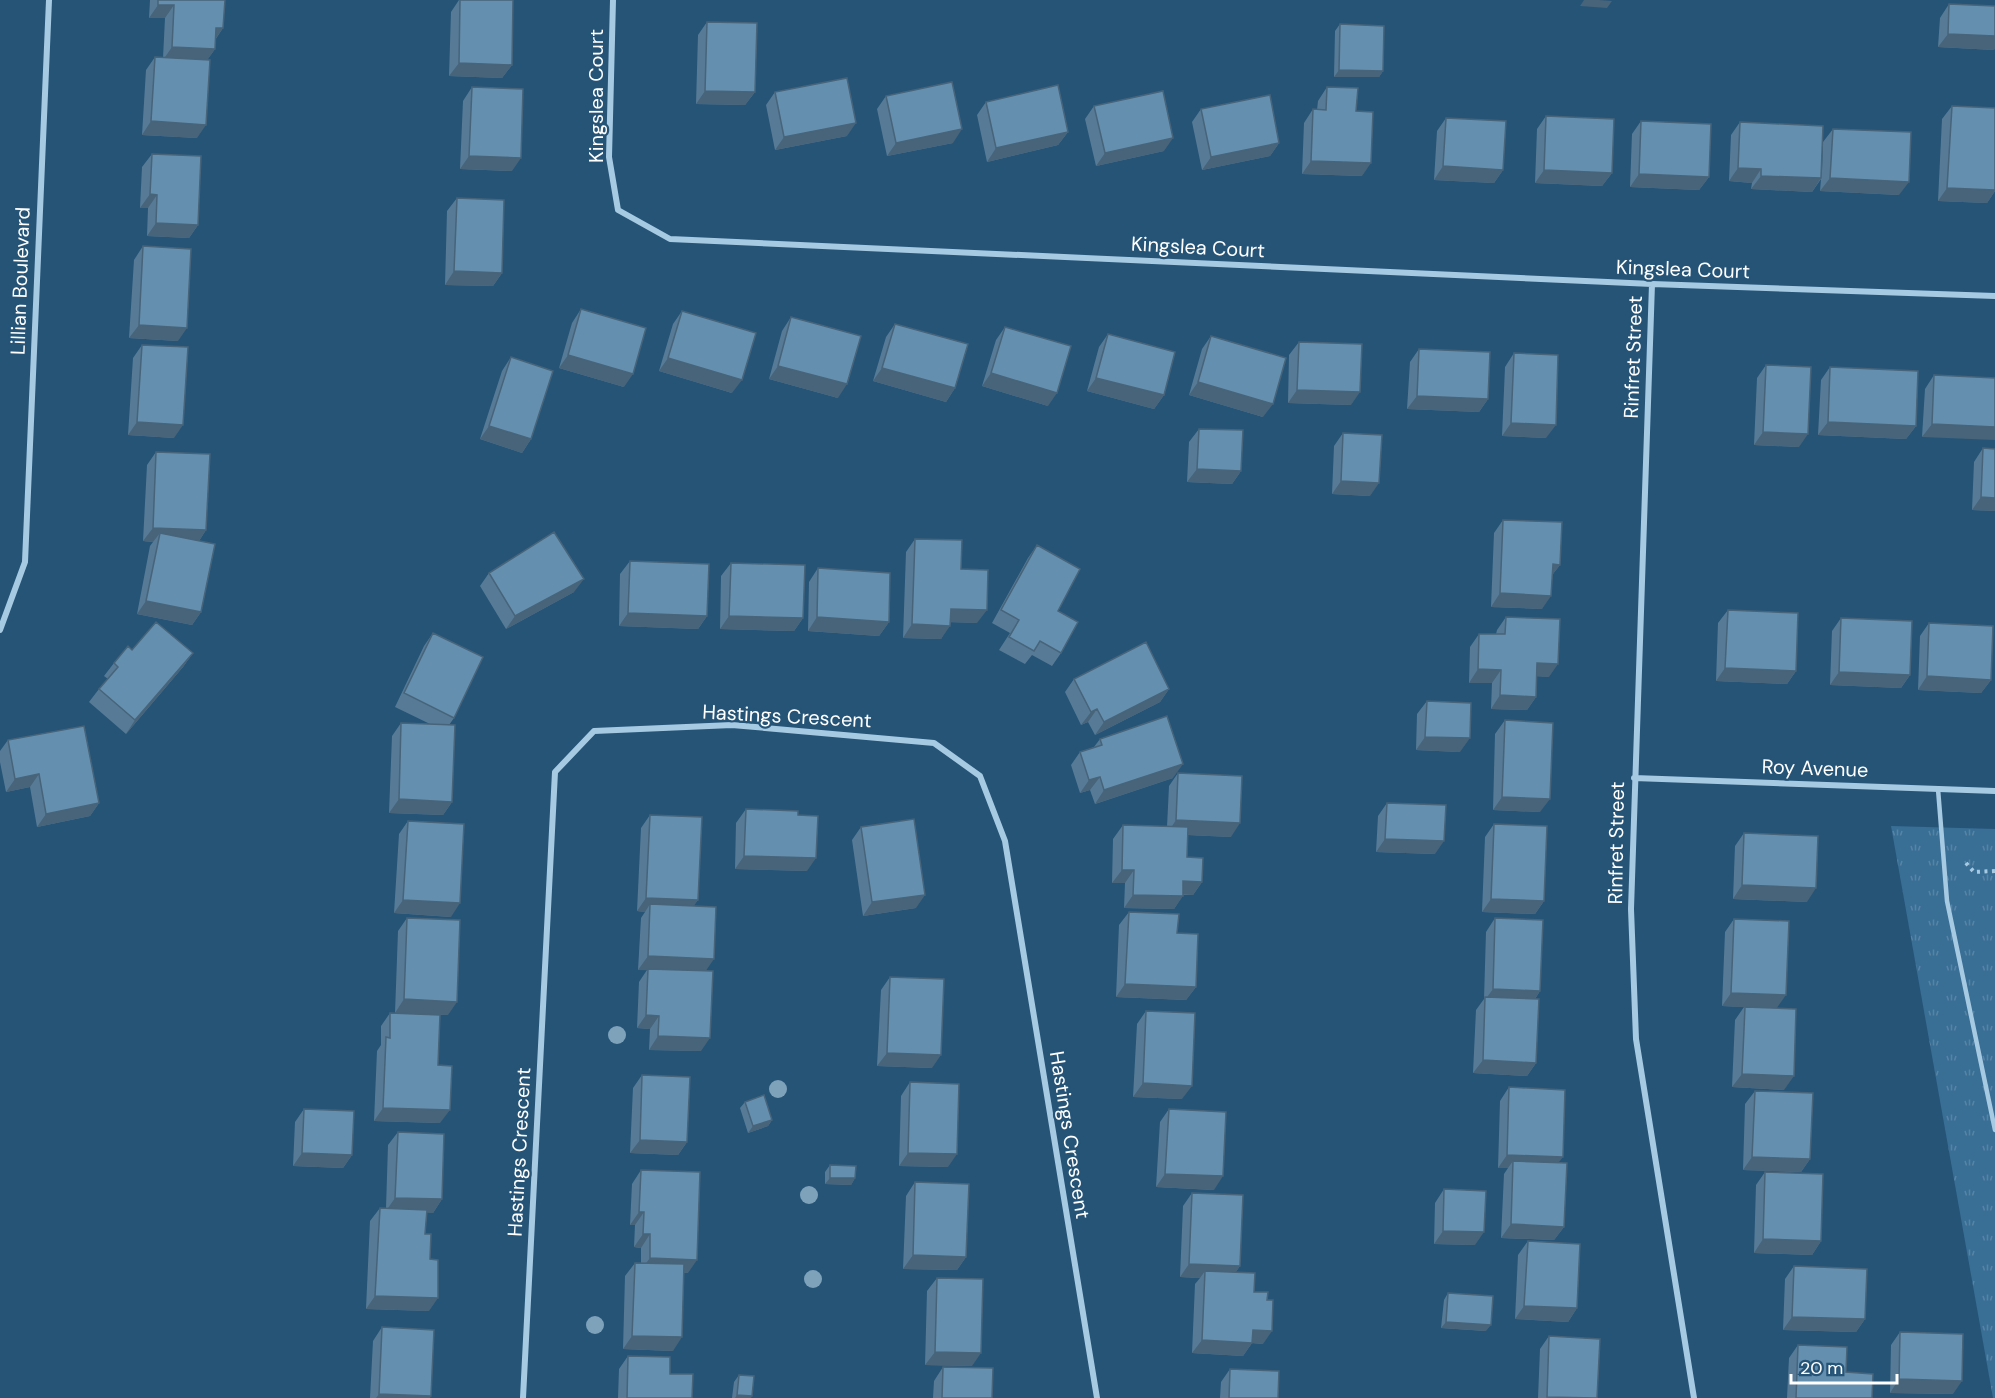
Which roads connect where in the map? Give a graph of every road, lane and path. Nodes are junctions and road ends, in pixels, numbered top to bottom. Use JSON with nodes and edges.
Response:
{"nodes":[{"id":1,"x":49,"y":0,"type":"edge"},
{"id":2,"x":613,"y":0,"type":"edge"},
{"id":3,"x":1652,"y":284,"type":"junction"},
{"id":4,"x":1995,"y":296,"type":"edge"},
{"id":5,"x":0,"y":630,"type":"edge"},
{"id":6,"x":1634,"y":778,"type":"junction"},
{"id":7,"x":1938,"y":789,"type":"junction"},
{"id":8,"x":1995,"y":791,"type":"edge"},
{"id":9,"x":1961,"y":858,"type":"dead end"},
{"id":10,"x":1995,"y":871,"type":"edge"},
{"id":11,"x":1995,"y":1130,"type":"edge"},
{"id":12,"x":523,"y":1398,"type":"edge"},
{"id":13,"x":1097,"y":1398,"type":"edge"},
{"id":14,"x":1694,"y":1398,"type":"edge"}],
"edges":[{"from":1,"to":5,"type":"street","name":"Lillian Boulevard"},
{"from":2,"to":3,"type":"street","name":"Kingslea Court"},
{"from":3,"to":4,"type":"street","name":"Kingslea Court"},
{"from":3,"to":6,"type":"street","name":"Rinfret Street"},
{"from":6,"to":7,"type":"street","name":"Roy Avenue"},
{"from":6,"to":14,"type":"street","name":"Rinfret Street"},
{"from":7,"to":8,"type":"street","name":"Roy Avenue"},
{"from":7,"to":11,"type":"lane"},
{"from":9,"to":10,"type":"path"},
{"from":12,"to":13,"type":"street","name":"Hastings Crescent"}]}
